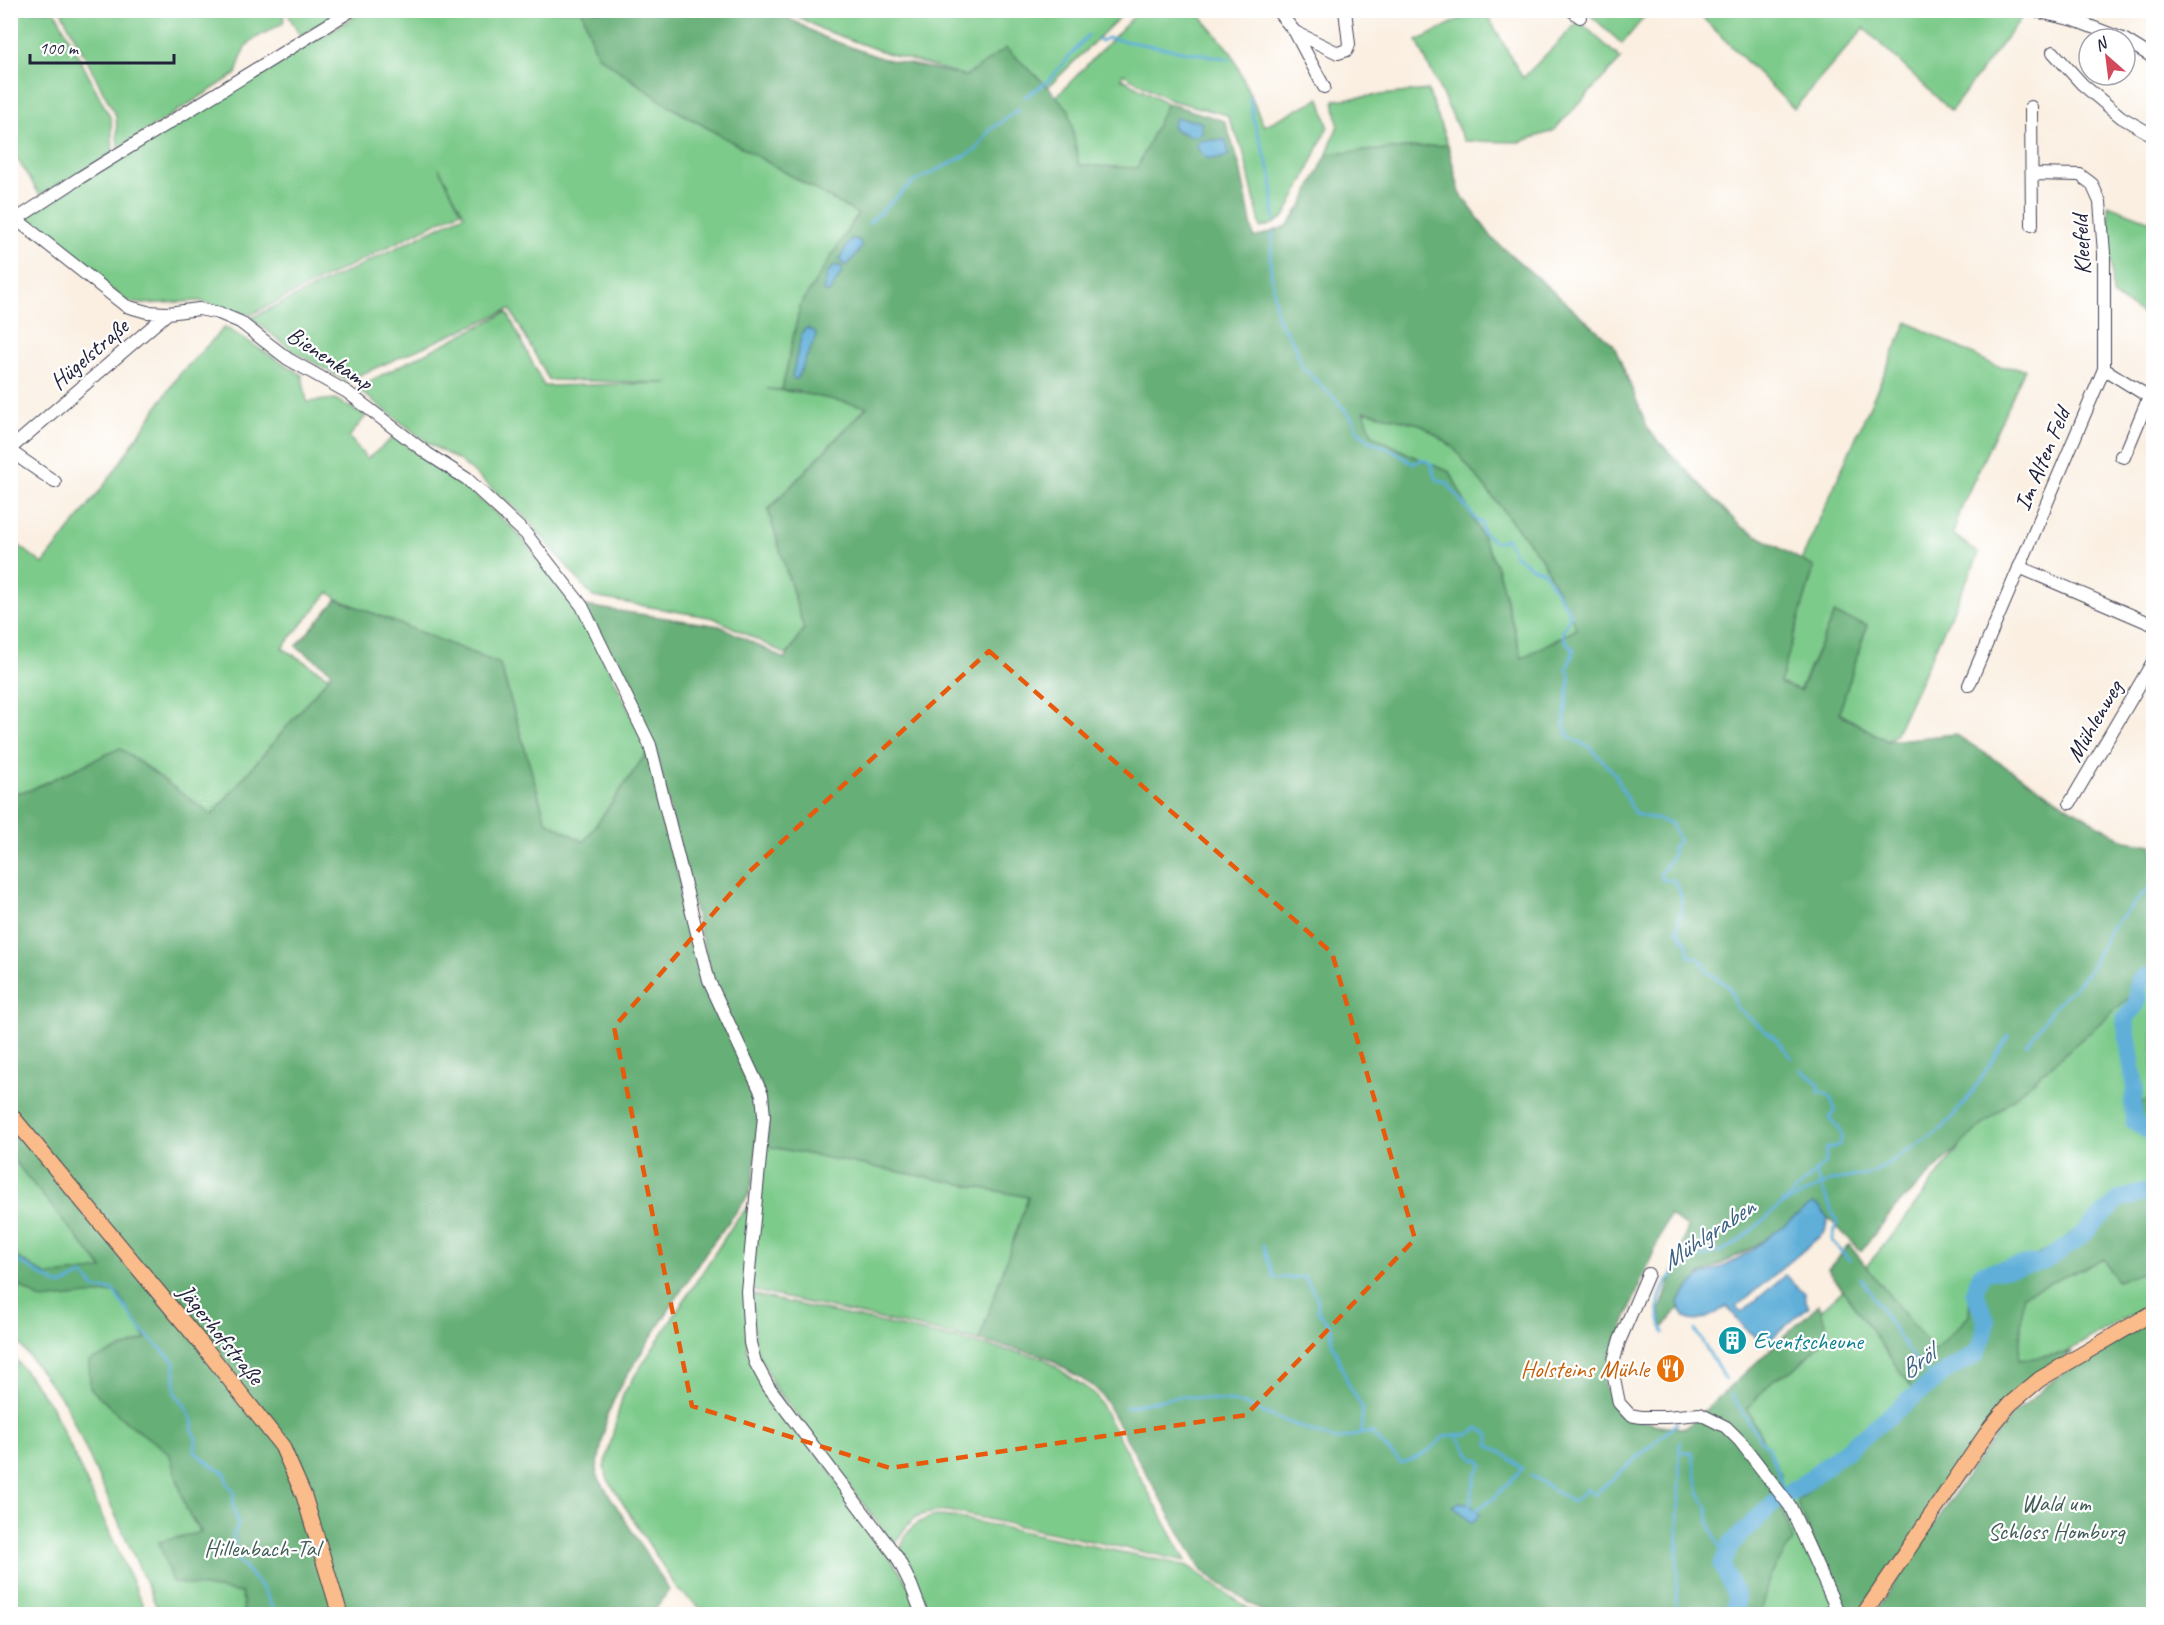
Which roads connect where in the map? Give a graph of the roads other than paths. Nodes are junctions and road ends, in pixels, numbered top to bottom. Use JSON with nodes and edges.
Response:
{"nodes":[{"id":1,"x":352,"y":10,"type":"edge"},
{"id":2,"x":1277,"y":10,"type":"edge"},
{"id":3,"x":1345,"y":10,"type":"edge"},
{"id":4,"x":2036,"y":11,"type":"edge"},
{"id":5,"x":2092,"y":27,"type":"edge"},
{"id":6,"x":1295,"y":32,"type":"junction"},
{"id":7,"x":2137,"y":48,"type":"edge"},
{"id":8,"x":2053,"y":52,"type":"dead end"},
{"id":9,"x":2154,"y":58,"type":"edge"},
{"id":10,"x":1324,"y":87,"type":"dead end"},
{"id":11,"x":2031,"y":107,"type":"dead end"},
{"id":12,"x":2154,"y":136,"type":"edge"},
{"id":13,"x":2032,"y":174,"type":"junction"},
{"id":14,"x":13,"y":221,"type":"edge"},
{"id":15,"x":2032,"y":225,"type":"dead end"},
{"id":16,"x":168,"y":313,"type":"junction"},
{"id":17,"x":2104,"y":369,"type":"junction"},
{"id":18,"x":2151,"y":399,"type":"edge"},
{"id":19,"x":10,"y":450,"type":"edge"},
{"id":20,"x":2121,"y":456,"type":"dead end"},
{"id":21,"x":55,"y":482,"type":"dead end"},
{"id":22,"x":2019,"y":567,"type":"junction"},
{"id":23,"x":2154,"y":625,"type":"edge"},
{"id":24,"x":2154,"y":660,"type":"edge"},
{"id":25,"x":1969,"y":685,"type":"dead end"},
{"id":26,"x":2070,"y":803,"type":"dead end"},
{"id":27,"x":10,"y":1114,"type":"edge"},
{"id":28,"x":1648,"y":1274,"type":"dead end"},
{"id":29,"x":2154,"y":1312,"type":"edge"},
{"id":30,"x":340,"y":1614,"type":"edge"},
{"id":31,"x":922,"y":1614,"type":"edge"},
{"id":32,"x":1839,"y":1614,"type":"edge"},
{"id":33,"x":1864,"y":1614,"type":"edge"}],
"edges":[{"from":1,"to":14,"type":"street"},
{"from":2,"to":6,"type":"street"},
{"from":3,"to":6,"type":"street"},
{"from":4,"to":5,"type":"street"},
{"from":6,"to":10,"type":"street"},
{"from":7,"to":9,"type":"street"},
{"from":8,"to":12,"type":"street"},
{"from":11,"to":13,"type":"street","name":"Kleefeld"},
{"from":13,"to":15,"type":"street","name":"Kleefeld"},
{"from":13,"to":17,"type":"street","name":"Kleefeld"},
{"from":14,"to":16,"type":"street","name":"Bienenkamp"},
{"from":16,"to":19,"type":"street","name":"Hügelstraße"},
{"from":16,"to":31,"type":"street","name":"Bienenkamp"},
{"from":17,"to":18,"type":"street"},
{"from":17,"to":22,"type":"street","name":"Im Alten Feld"},
{"from":18,"to":20,"type":"street"},
{"from":19,"to":21,"type":"street"},
{"from":22,"to":23,"type":"street"},
{"from":22,"to":25,"type":"street","name":"Im Alten Feld"},
{"from":24,"to":26,"type":"street","name":"Mühlenweg"},
{"from":27,"to":30,"type":"main road","name":"Jägerhofstraße"},
{"from":28,"to":32,"type":"street"},
{"from":29,"to":33,"type":"main road"}]}
